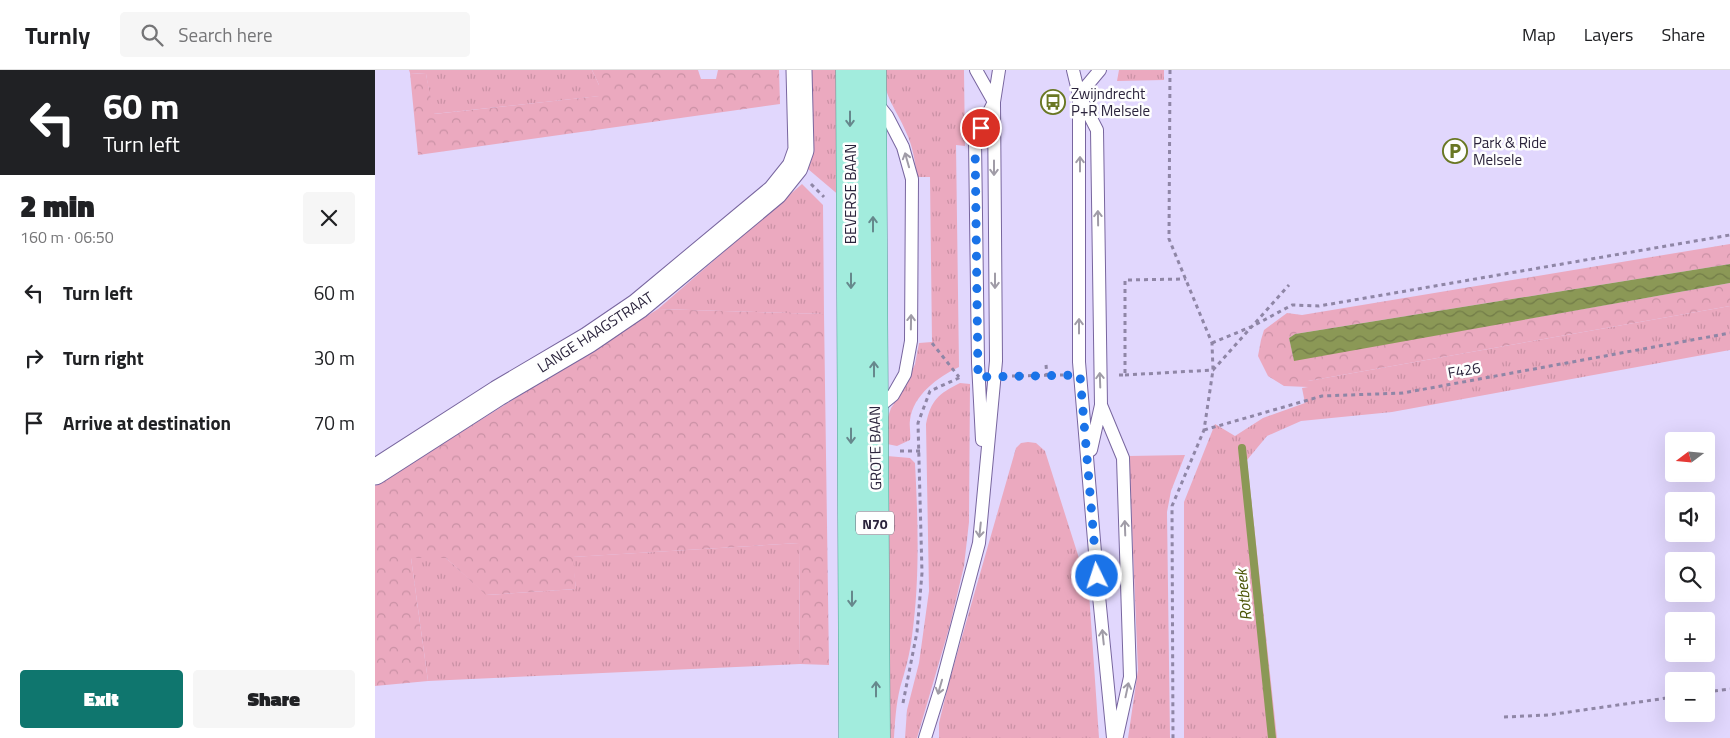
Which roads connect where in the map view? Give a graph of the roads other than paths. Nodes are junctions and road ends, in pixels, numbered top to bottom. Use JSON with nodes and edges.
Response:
{"nodes":[{"id":1,"x":799,"y":70,"type":"edge"},
{"id":2,"x":850,"y":70,"type":"edge"},
{"id":3,"x":872,"y":70,"type":"edge"},
{"id":4,"x":999,"y":70,"type":"edge"},
{"id":5,"x":1073,"y":70,"type":"edge"},
{"id":6,"x":1100,"y":70,"type":"edge"},
{"id":7,"x":978,"y":72,"type":"edge"},
{"id":8,"x":1079,"y":95,"type":"junction"},
{"id":9,"x":872,"y":97,"type":"junction"},
{"id":10,"x":994,"y":102,"type":"junction"},
{"id":11,"x":862,"y":312,"type":"junction"},
{"id":12,"x":1101,"y":405,"type":"junction"},
{"id":13,"x":874,"y":411,"type":"junction"},
{"id":14,"x":1088,"y":462,"type":"junction"},
{"id":15,"x":375,"y":472,"type":"edge"},
{"id":16,"x":985,"y":481,"type":"junction"},
{"id":17,"x":853,"y":738,"type":"edge"},
{"id":18,"x":876,"y":738,"type":"edge"},
{"id":19,"x":925,"y":738,"type":"edge"},
{"id":20,"x":1115,"y":738,"type":"edge"}],
"edges":[{"from":1,"to":15,"type":"street","name":"LANGE HAAGSTRAAT"},
{"from":2,"to":11,"type":"main road","name":"BEVERSE BAAN","number":"N70","one_way":true},
{"from":3,"to":9,"type":"main road","name":"BEVERSE BAAN","number":"N70"},
{"from":4,"to":10,"type":"lane"},
{"from":5,"to":8,"type":"lane"},
{"from":6,"to":8,"type":"lane"},
{"from":7,"to":10,"type":"lane"},
{"from":12,"to":8,"type":"lane","one_way":true},
{"from":14,"to":8,"type":"lane","one_way":true},
{"from":11,"to":9,"type":"main road","name":"BEVERSE BAAN","number":"N70","one_way":true},
{"from":13,"to":9,"type":"lane","one_way":true},
{"from":10,"to":16,"type":"lane","one_way":true},
{"from":10,"to":16,"type":"lane"},
{"from":13,"to":11,"type":"main road","name":"GROTE BAAN","number":"N70","one_way":true},
{"from":11,"to":17,"type":"main road","name":"GROTE BAAN","number":"N70","one_way":true},
{"from":12,"to":14,"type":"lane"},
{"from":20,"to":12,"type":"lane","one_way":true},
{"from":18,"to":13,"type":"main road","name":"GROTE BAAN","number":"N70","one_way":true},
{"from":20,"to":14,"type":"lane","one_way":true},
{"from":16,"to":19,"type":"lane","one_way":true}]}
